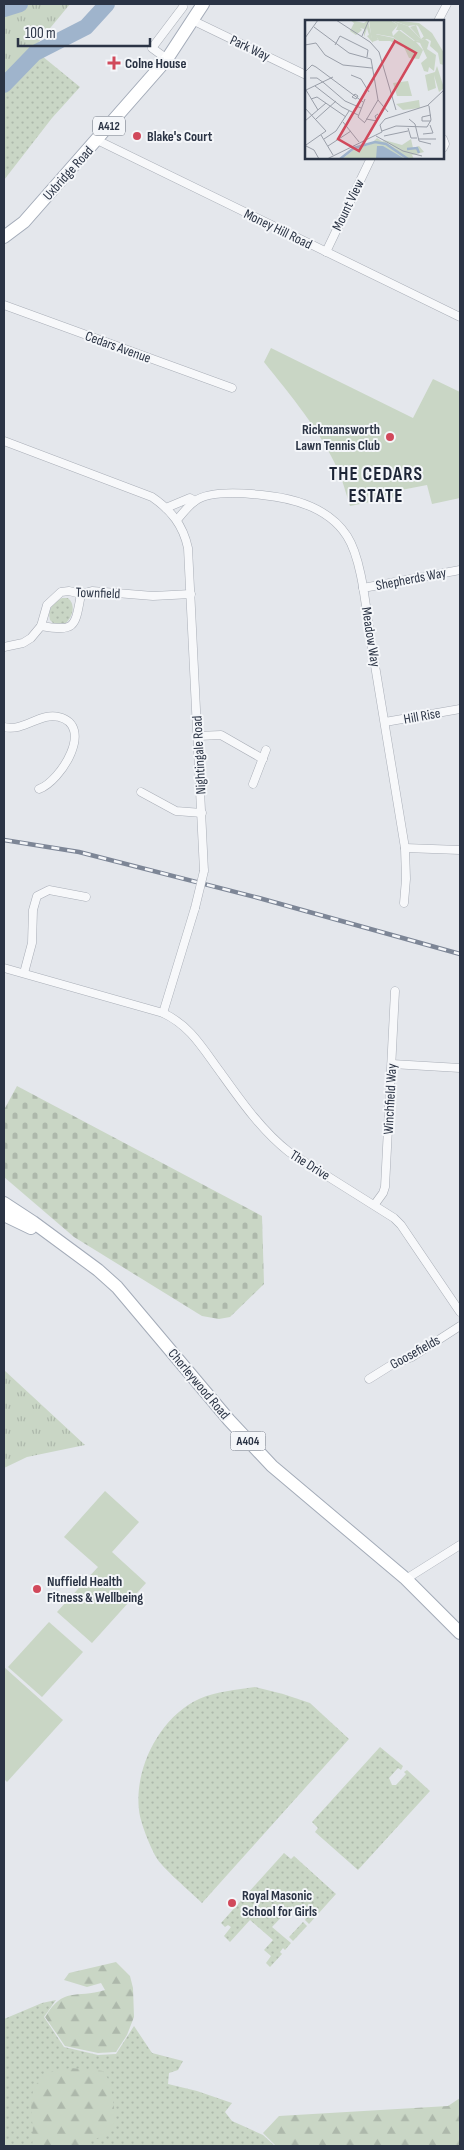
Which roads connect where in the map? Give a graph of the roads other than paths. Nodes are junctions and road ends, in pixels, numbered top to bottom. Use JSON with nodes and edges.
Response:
{"nodes":[{"id":1,"x":203,"y":4,"type":"edge"},
{"id":2,"x":447,"y":4,"type":"edge"},
{"id":3,"x":183,"y":7,"type":"dead end"},
{"id":4,"x":194,"y":20,"type":"junction"},
{"id":5,"x":439,"y":20,"type":"edge"},
{"id":6,"x":167,"y":60,"type":"junction"},
{"id":7,"x":305,"y":75,"type":"edge"},
{"id":8,"x":97,"y":140,"type":"junction"},
{"id":9,"x":371,"y":159,"type":"edge"},
{"id":10,"x":4,"y":237,"type":"edge"},
{"id":11,"x":326,"y":252,"type":"junction"},
{"id":12,"x":4,"y":305,"type":"edge"},
{"id":13,"x":460,"y":317,"type":"edge"},
{"id":14,"x":232,"y":388,"type":"dead end"},
{"id":15,"x":4,"y":441,"type":"edge"},
{"id":16,"x":195,"y":501,"type":"junction"},
{"id":17,"x":166,"y":508,"type":"junction"},
{"id":18,"x":177,"y":520,"type":"junction"},
{"id":19,"x":460,"y":570,"type":"edge"},
{"id":20,"x":363,"y":588,"type":"junction"},
{"id":21,"x":81,"y":594,"type":"junction"},
{"id":22,"x":191,"y":594,"type":"junction"},
{"id":23,"x":41,"y":626,"type":"junction"},
{"id":24,"x":4,"y":647,"type":"edge"},
{"id":25,"x":460,"y":709,"type":"edge"},
{"id":26,"x":385,"y":722,"type":"junction"},
{"id":27,"x":4,"y":727,"type":"edge"},
{"id":28,"x":198,"y":736,"type":"junction"},
{"id":29,"x":266,"y":750,"type":"dead end"},
{"id":30,"x":263,"y":759,"type":"junction"},
{"id":31,"x":253,"y":784,"type":"dead end"},
{"id":32,"x":39,"y":788,"type":"dead end"},
{"id":33,"x":141,"y":792,"type":"dead end"},
{"id":34,"x":202,"y":813,"type":"junction"},
{"id":35,"x":404,"y":848,"type":"junction"},
{"id":36,"x":460,"y":850,"type":"edge"},
{"id":37,"x":86,"y":897,"type":"dead end"},
{"id":38,"x":404,"y":903,"type":"dead end"},
{"id":39,"x":4,"y":968,"type":"edge"},
{"id":40,"x":24,"y":973,"type":"junction"},
{"id":41,"x":395,"y":992,"type":"dead end"},
{"id":42,"x":163,"y":1014,"type":"junction"},
{"id":43,"x":392,"y":1064,"type":"junction"},
{"id":44,"x":460,"y":1068,"type":"edge"},
{"id":45,"x":4,"y":1203,"type":"edge"},
{"id":46,"x":375,"y":1204,"type":"junction"},
{"id":47,"x":4,"y":1215,"type":"edge"},
{"id":48,"x":50,"y":1236,"type":"junction"},
{"id":49,"x":460,"y":1312,"type":"edge"},
{"id":50,"x":460,"y":1326,"type":"edge"},
{"id":51,"x":369,"y":1379,"type":"dead end"},
{"id":52,"x":460,"y":1545,"type":"edge"},
{"id":53,"x":406,"y":1579,"type":"junction"},
{"id":54,"x":460,"y":1633,"type":"edge"}],
"edges":[{"from":1,"to":4,"type":"main road","name":"Uxbridge Road","number":"A412"},
{"from":2,"to":5,"type":"street"},
{"from":3,"to":6,"type":"street"},
{"from":4,"to":6,"type":"main road","name":"Uxbridge Road","number":"A412"},
{"from":4,"to":7,"type":"street","name":"Park Way"},
{"from":6,"to":8,"type":"main road","name":"Uxbridge Road","number":"A412"},
{"from":8,"to":10,"type":"main road","name":"Uxbridge Road","number":"A412"},
{"from":8,"to":11,"type":"street","name":"Money Hill Road"},
{"from":9,"to":11,"type":"street","name":"Mount View"},
{"from":11,"to":13,"type":"street","name":"Money Hill Road"},
{"from":12,"to":14,"type":"street","name":"Cedars Avenue"},
{"from":15,"to":17,"type":"street","name":"Nightingale Road"},
{"from":16,"to":17,"type":"street","name":"Meadow Way"},
{"from":16,"to":18,"type":"street"},
{"from":16,"to":20,"type":"street","name":"Meadow Way"},
{"from":17,"to":18,"type":"street","name":"Nightingale Road"},
{"from":18,"to":22,"type":"street","name":"Nightingale Road"},
{"from":19,"to":20,"type":"street","name":"Shepherds Way"},
{"from":20,"to":26,"type":"street","name":"Meadow Way"},
{"from":21,"to":22,"type":"street","name":"Townfield"},
{"from":21,"to":23,"type":"street","name":"Townfield"},
{"from":21,"to":23,"type":"street"},
{"from":22,"to":28,"type":"street","name":"Nightingale Road"},
{"from":23,"to":24,"type":"street","name":"Townfield"},
{"from":25,"to":26,"type":"street","name":"Hill Rise"},
{"from":26,"to":35,"type":"street","name":"Meadow Way"},
{"from":27,"to":32,"type":"street"},
{"from":28,"to":30,"type":"street"},
{"from":28,"to":34,"type":"street","name":"Nightingale Road"},
{"from":29,"to":30,"type":"street"},
{"from":30,"to":31,"type":"street"},
{"from":33,"to":34,"type":"street"},
{"from":34,"to":42,"type":"street","name":"Nightingale Road","bridge":true},
{"from":35,"to":36,"type":"street"},
{"from":35,"to":38,"type":"street","name":"Meadow Way"},
{"from":37,"to":40,"type":"street"},
{"from":39,"to":40,"type":"street"},
{"from":40,"to":42,"type":"street"},
{"from":41,"to":43,"type":"street","name":"Winchfield Way"},
{"from":42,"to":46,"type":"street","name":"The Drive"},
{"from":43,"to":44,"type":"street"},
{"from":43,"to":46,"type":"street","name":"Winchfield Way"},
{"from":45,"to":48,"type":"main road","number":"A404"},
{"from":46,"to":49,"type":"street","name":"The Drive"},
{"from":47,"to":48,"type":"main road","number":"A404"},
{"from":48,"to":53,"type":"main road","name":"Chorleywood Road","number":"A404"},
{"from":50,"to":51,"type":"street","name":"Goosefields"},
{"from":52,"to":53,"type":"street"},
{"from":53,"to":54,"type":"main road","name":"Chorleywood Road","number":"A404"}]}
